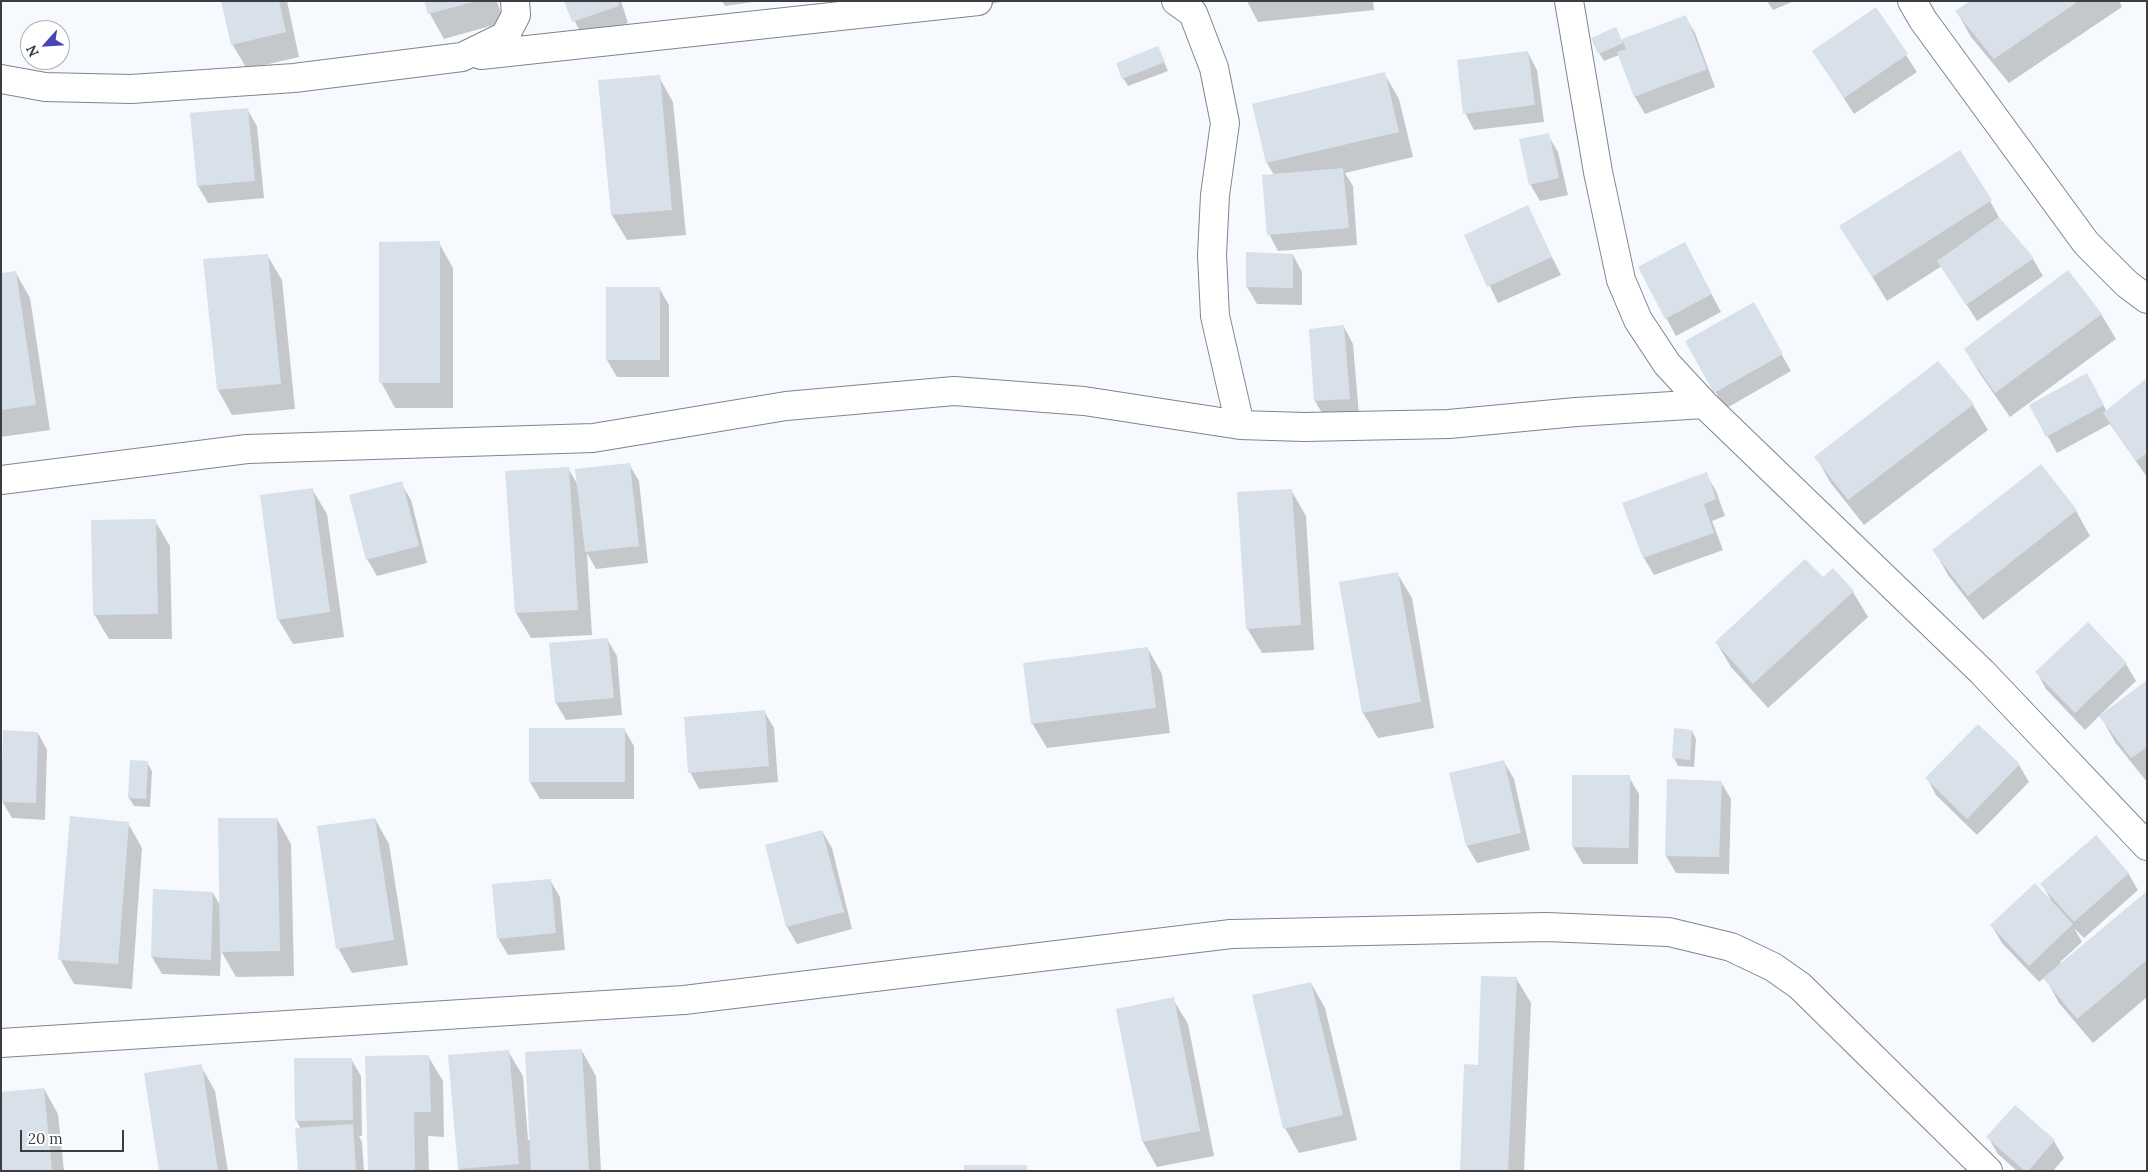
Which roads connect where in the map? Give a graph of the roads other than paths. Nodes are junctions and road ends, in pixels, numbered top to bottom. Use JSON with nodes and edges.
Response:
{"nodes":[{"id":1,"x":516,"y":1,"type":"edge"},
{"id":2,"x":978,"y":1,"type":"edge"},
{"id":3,"x":1176,"y":1,"type":"edge"},
{"id":4,"x":1569,"y":1,"type":"edge"},
{"id":5,"x":1912,"y":1,"type":"edge"},
{"id":6,"x":462,"y":57,"type":"junction"},
{"id":7,"x":1,"y":79,"type":"edge"},
{"id":8,"x":2147,"y":299,"type":"edge"},
{"id":9,"x":1704,"y":404,"type":"junction"},
{"id":10,"x":1240,"y":425,"type":"junction"},
{"id":11,"x":1,"y":480,"type":"edge"},
{"id":12,"x":2147,"y":846,"type":"edge"},
{"id":13,"x":1,"y":1043,"type":"edge"},
{"id":14,"x":1988,"y":1171,"type":"edge"}],
"edges":[{"from":1,"to":6,"type":"street"},
{"from":2,"to":6,"type":"street"},
{"from":3,"to":10,"type":"street"},
{"from":4,"to":9,"type":"street"},
{"from":5,"to":8,"type":"street"},
{"from":6,"to":7,"type":"street"},
{"from":9,"to":10,"type":"street"},
{"from":9,"to":12,"type":"street"},
{"from":10,"to":11,"type":"street"},
{"from":13,"to":14,"type":"street"}]}
